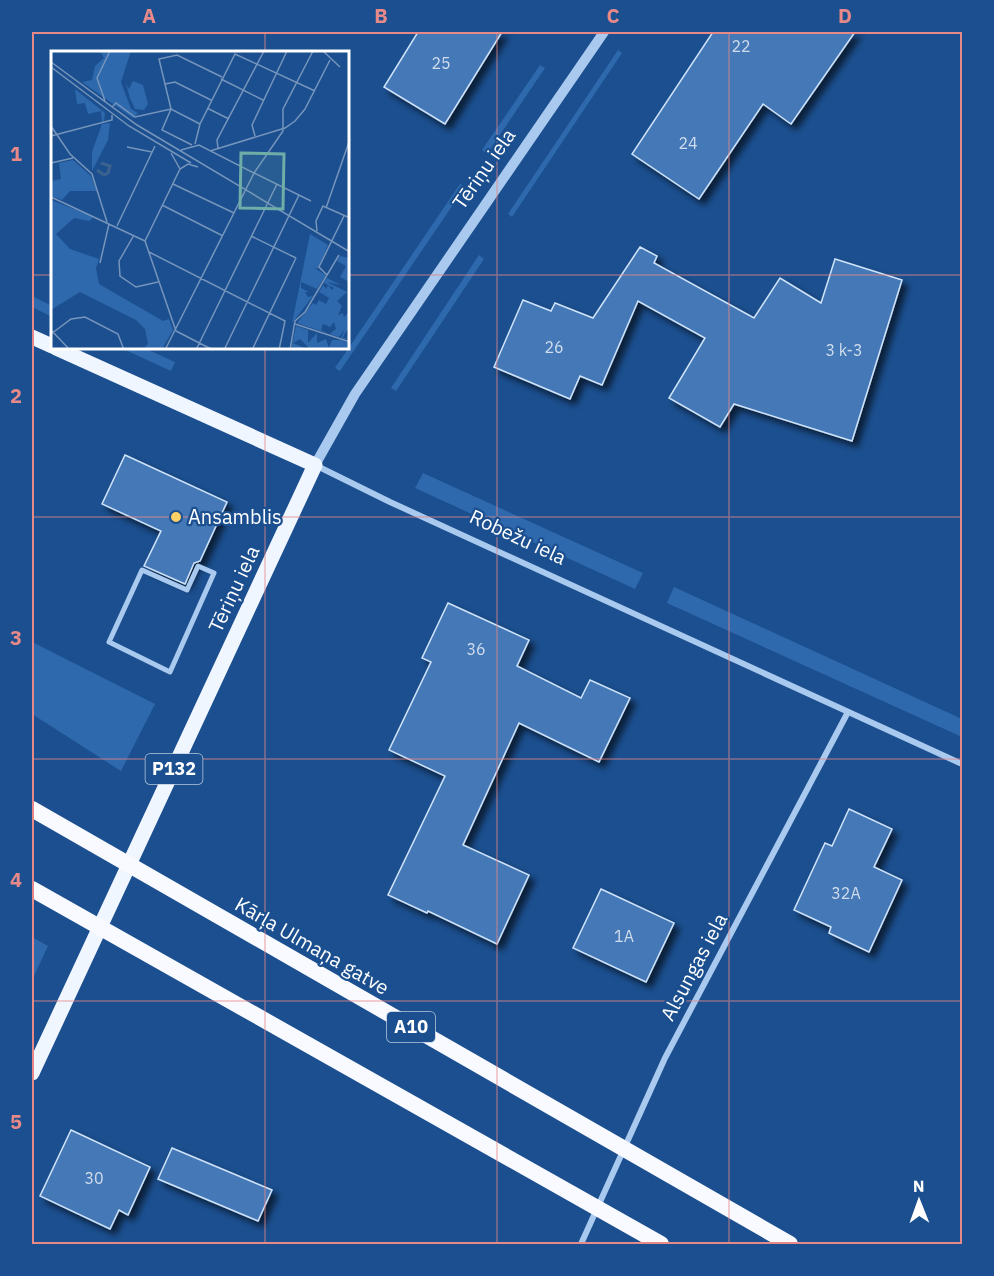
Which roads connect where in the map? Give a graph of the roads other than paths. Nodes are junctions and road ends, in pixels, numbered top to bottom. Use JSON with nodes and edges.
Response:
{"nodes":[{"id":1,"x":604,"y":32,"type":"edge"},
{"id":2,"x":32,"y":337,"type":"edge"},
{"id":3,"x":51,"y":346,"type":"edge"},
{"id":4,"x":61,"y":350,"type":"edge"},
{"id":5,"x":315,"y":465,"type":"junction"},
{"id":6,"x":142,"y":570,"type":"joint"},
{"id":7,"x":848,"y":712,"type":"junction"},
{"id":8,"x":963,"y":764,"type":"edge"},
{"id":9,"x":32,"y":809,"type":"edge"},
{"id":10,"x":32,"y":889,"type":"edge"},
{"id":11,"x":32,"y":1073,"type":"edge"},
{"id":12,"x":581,"y":1245,"type":"edge"},
{"id":13,"x":661,"y":1245,"type":"edge"},
{"id":14,"x":790,"y":1245,"type":"edge"}],
"edges":[{"from":1,"to":5,"type":"street","name":"Tēriņu iela"},
{"from":2,"to":3,"type":"main road","name":"Robežu iela"},
{"from":4,"to":5,"type":"main road","name":"Robežu iela"},
{"from":5,"to":7,"type":"street","name":"Robežu iela"},
{"from":5,"to":11,"type":"main road","name":"Tēriņu iela","number":"P132"},
{"from":6,"to":6,"type":"street"},
{"from":7,"to":8,"type":"street","name":"Robežu iela"},
{"from":7,"to":12,"type":"street","name":"Alsungas iela"},
{"from":9,"to":14,"type":"highway","name":"Kārļa Ulmaņa gatve","number":"A10","bridge":true},
{"from":10,"to":13,"type":"highway","bridge":true}]}
